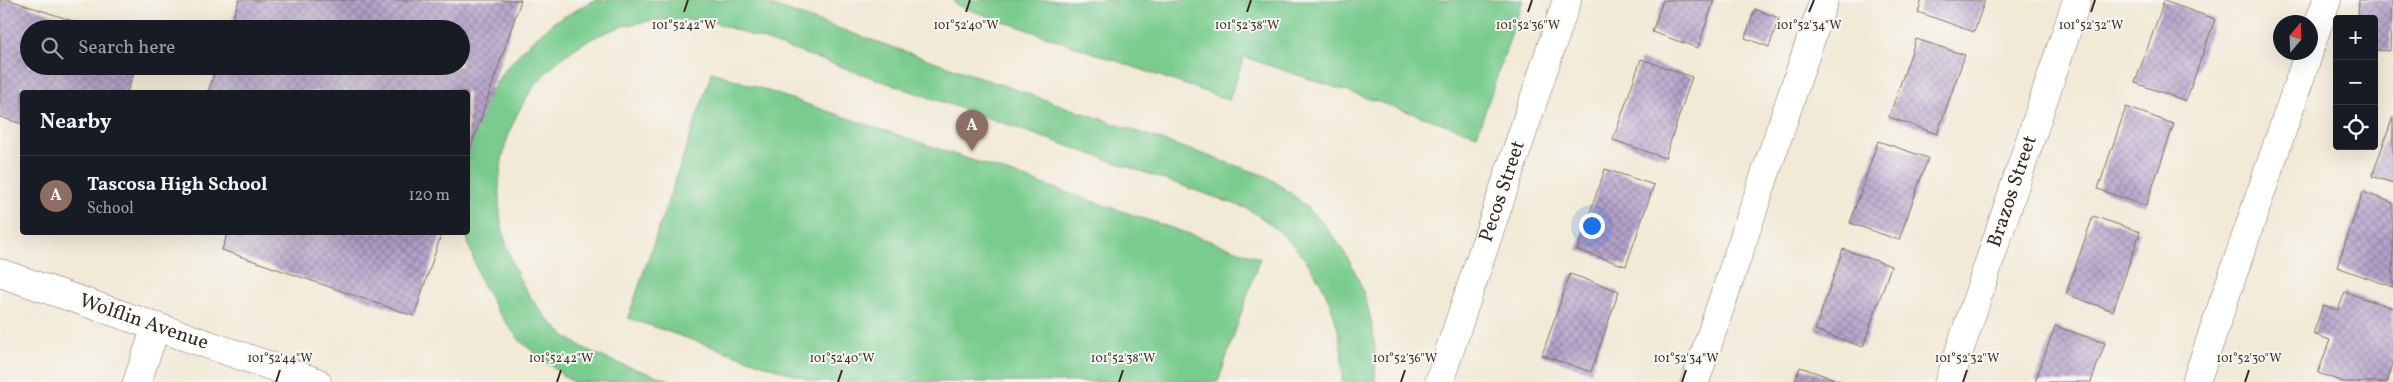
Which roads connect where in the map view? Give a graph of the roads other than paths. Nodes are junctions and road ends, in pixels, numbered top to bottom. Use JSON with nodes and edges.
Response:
{"nodes":[{"id":1,"x":1567,"y":0,"type":"edge"},
{"id":2,"x":1824,"y":0,"type":"edge"},
{"id":3,"x":2077,"y":0,"type":"edge"},
{"id":4,"x":2327,"y":0,"type":"edge"},
{"id":5,"x":2318,"y":25,"type":"edge"},
{"id":6,"x":2306,"y":60,"type":"edge"},
{"id":7,"x":0,"y":273,"type":"edge"},
{"id":8,"x":156,"y":327,"type":"junction"},
{"id":9,"x":290,"y":378,"type":"edge"},
{"id":10,"x":137,"y":382,"type":"edge"},
{"id":11,"x":317,"y":382,"type":"edge"},
{"id":12,"x":1439,"y":382,"type":"edge"},
{"id":13,"x":1695,"y":382,"type":"edge"},
{"id":14,"x":1949,"y":382,"type":"edge"},
{"id":15,"x":2196,"y":382,"type":"edge"}],
"edges":[{"from":1,"to":12,"type":"street","name":"Pecos Street"},
{"from":2,"to":13,"type":"street"},
{"from":3,"to":14,"type":"street","name":"Brazos Street"},
{"from":4,"to":5,"type":"street"},
{"from":6,"to":15,"type":"street"},
{"from":7,"to":8,"type":"street","name":"Wolflin Avenue"},
{"from":8,"to":9,"type":"street","name":"Wolflin Avenue"},
{"from":8,"to":10,"type":"street"},
{"from":9,"to":11,"type":"street","name":"Wolflin Avenue"}]}
